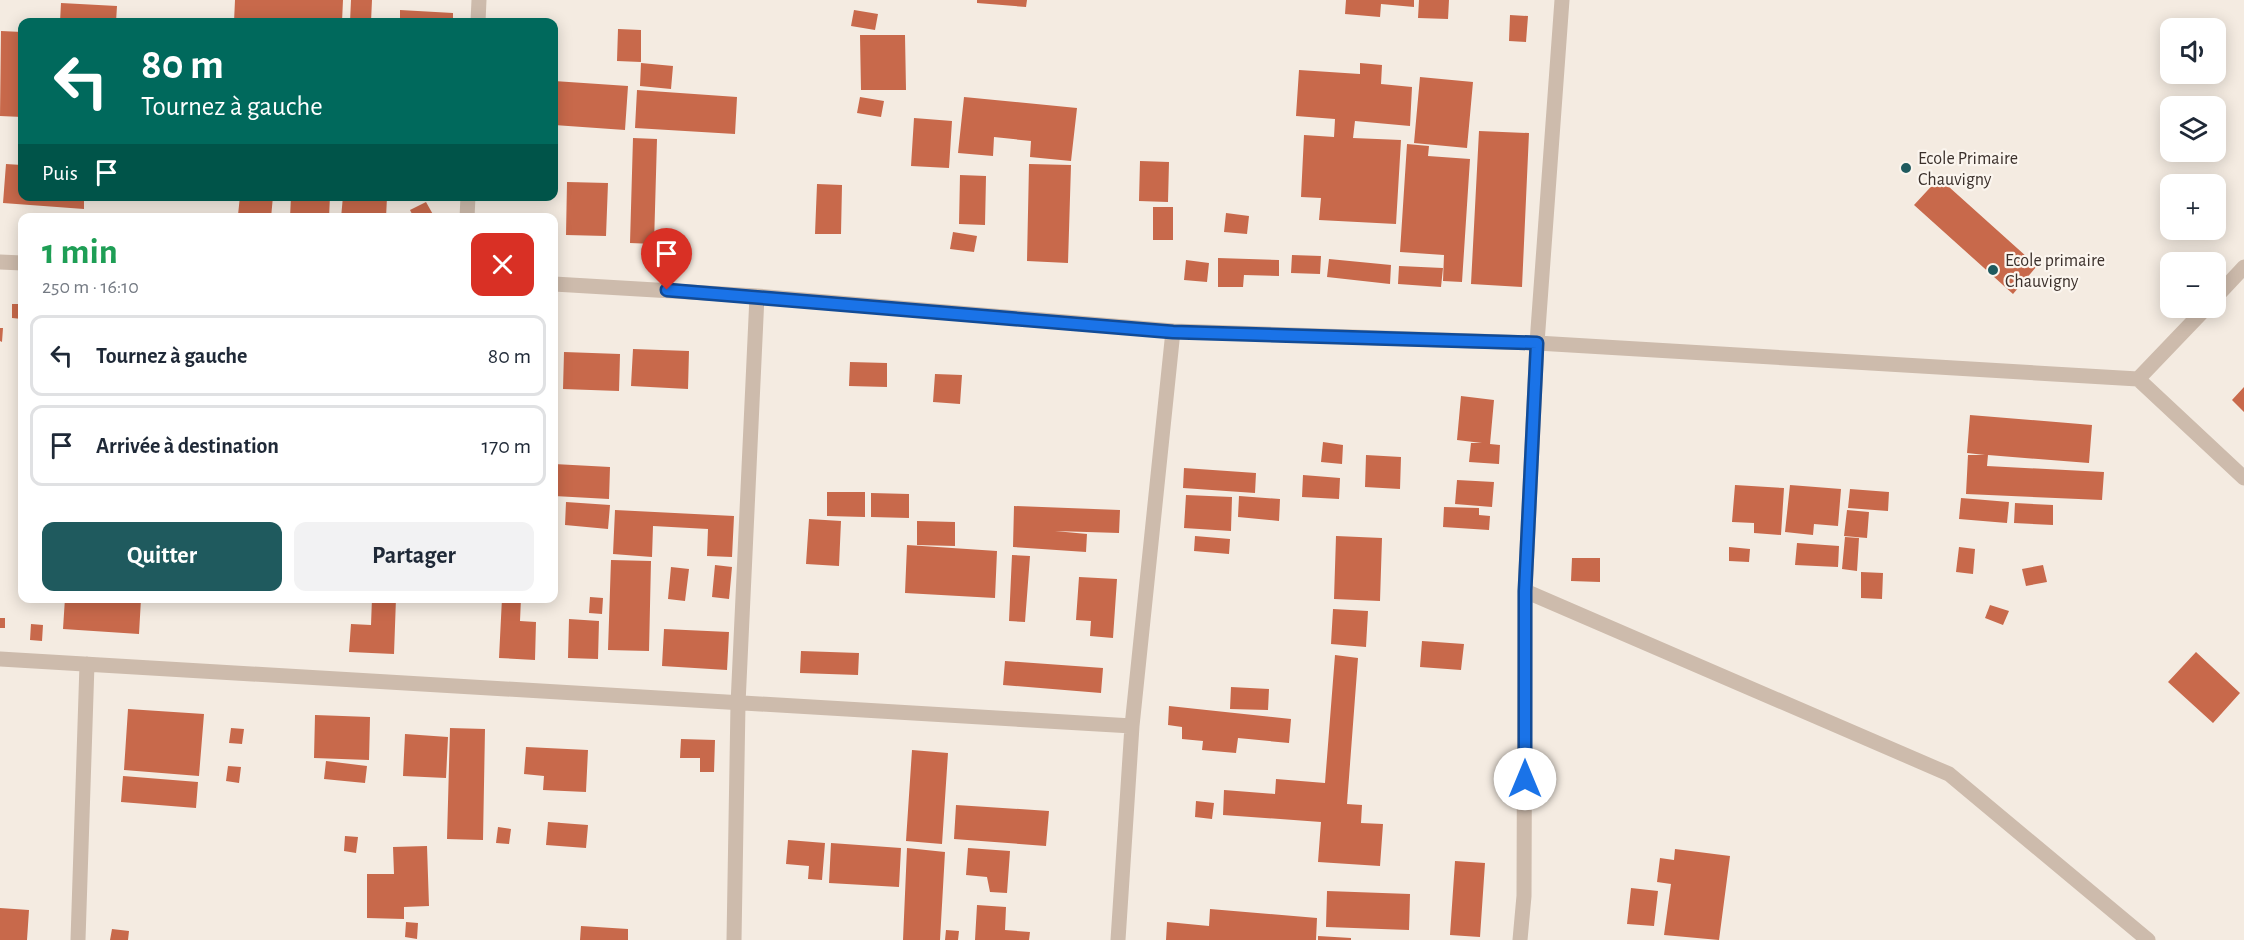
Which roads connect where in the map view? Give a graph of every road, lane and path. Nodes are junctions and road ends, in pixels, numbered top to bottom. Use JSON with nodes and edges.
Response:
{"nodes":[{"id":1,"x":479,"y":0,"type":"edge"},
{"id":2,"x":1562,"y":0,"type":"edge"},
{"id":3,"x":478,"y":18,"type":"edge"},
{"id":4,"x":0,"y":262,"type":"edge"},
{"id":5,"x":18,"y":263,"type":"edge"},
{"id":6,"x":2244,"y":267,"type":"edge"},
{"id":7,"x":558,"y":284,"type":"edge"},
{"id":8,"x":2226,"y":286,"type":"edge"},
{"id":9,"x":757,"y":296,"type":"junction"},
{"id":10,"x":2196,"y":318,"type":"edge"},
{"id":11,"x":1173,"y":332,"type":"junction"},
{"id":12,"x":1537,"y":343,"type":"junction"},
{"id":13,"x":2138,"y":379,"type":"junction"},
{"id":14,"x":2244,"y":478,"type":"edge"},
{"id":15,"x":1525,"y":591,"type":"junction"},
{"id":16,"x":0,"y":659,"type":"edge"},
{"id":17,"x":87,"y":664,"type":"junction"},
{"id":18,"x":738,"y":704,"type":"junction"},
{"id":19,"x":1132,"y":726,"type":"junction"},
{"id":20,"x":78,"y":940,"type":"edge"},
{"id":21,"x":734,"y":940,"type":"edge"},
{"id":22,"x":1118,"y":940,"type":"edge"},
{"id":23,"x":1520,"y":940,"type":"edge"},
{"id":24,"x":2148,"y":940,"type":"edge"}],
"edges":[{"from":1,"to":3,"type":"street"},
{"from":2,"to":12,"type":"street"},
{"from":4,"to":5,"type":"street"},
{"from":6,"to":8,"type":"street"},
{"from":7,"to":9,"type":"street"},
{"from":9,"to":11,"type":"street"},
{"from":9,"to":18,"type":"street"},
{"from":10,"to":13,"type":"street"},
{"from":11,"to":12,"type":"street"},
{"from":11,"to":19,"type":"street"},
{"from":12,"to":13,"type":"street"},
{"from":12,"to":15,"type":"street"},
{"from":13,"to":14,"type":"street"},
{"from":15,"to":23,"type":"street"},
{"from":15,"to":24,"type":"street"},
{"from":16,"to":17,"type":"street"},
{"from":17,"to":18,"type":"street"},
{"from":17,"to":20,"type":"street"},
{"from":18,"to":19,"type":"street"},
{"from":18,"to":21,"type":"street"},
{"from":19,"to":22,"type":"street"}]}
